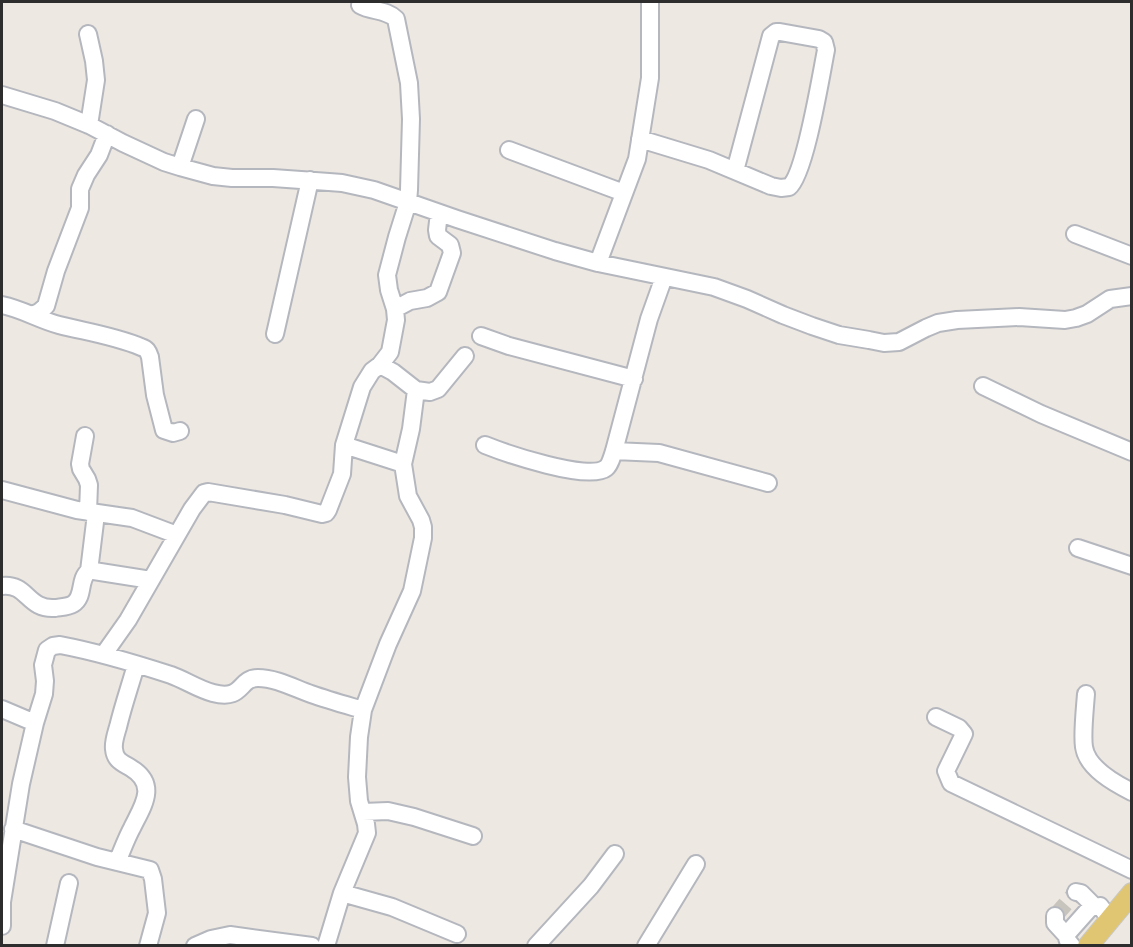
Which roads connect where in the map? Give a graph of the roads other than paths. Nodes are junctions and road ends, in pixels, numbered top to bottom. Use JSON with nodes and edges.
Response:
{"nodes":[{"id":1,"x":650,"y":2,"type":"edge"},
{"id":2,"x":360,"y":5,"type":"dead end"},
{"id":3,"x":88,"y":34,"type":"dead end"},
{"id":4,"x":2,"y":95,"type":"edge"},
{"id":5,"x":196,"y":119,"type":"dead end"},
{"id":6,"x":89,"y":125,"type":"junction"},
{"id":7,"x":107,"y":134,"type":"junction"},
{"id":8,"x":640,"y":139,"type":"junction"},
{"id":9,"x":509,"y":150,"type":"dead end"},
{"id":10,"x":180,"y":167,"type":"junction"},
{"id":11,"x":735,"y":171,"type":"junction"},
{"id":12,"x":310,"y":180,"type":"junction"},
{"id":13,"x":624,"y":194,"type":"junction"},
{"id":14,"x":408,"y":202,"type":"junction"},
{"id":15,"x":439,"y":213,"type":"junction"},
{"id":16,"x":1075,"y":234,"type":"dead end"},
{"id":17,"x":1131,"y":256,"type":"edge"},
{"id":18,"x":598,"y":263,"type":"junction"},
{"id":19,"x":664,"y":277,"type":"junction"},
{"id":20,"x":1131,"y":296,"type":"edge"},
{"id":21,"x":2,"y":305,"type":"edge"},
{"id":22,"x":395,"y":309,"type":"junction"},
{"id":23,"x":33,"y":315,"type":"junction"},
{"id":24,"x":275,"y":334,"type":"dead end"},
{"id":25,"x":481,"y":336,"type":"dead end"},
{"id":26,"x":465,"y":356,"type":"dead end"},
{"id":27,"x":380,"y":365,"type":"junction"},
{"id":28,"x":634,"y":379,"type":"junction"},
{"id":29,"x":983,"y":386,"type":"dead end"},
{"id":30,"x":417,"y":390,"type":"junction"},
{"id":31,"x":180,"y":430,"type":"dead end"},
{"id":32,"x":85,"y":436,"type":"dead end"},
{"id":33,"x":344,"y":446,"type":"junction"},
{"id":34,"x":485,"y":446,"type":"dead end"},
{"id":35,"x":614,"y":451,"type":"junction"},
{"id":36,"x":1131,"y":452,"type":"edge"},
{"id":37,"x":403,"y":464,"type":"junction"},
{"id":38,"x":768,"y":483,"type":"dead end"},
{"id":39,"x":2,"y":490,"type":"edge"},
{"id":40,"x":92,"y":513,"type":"junction"},
{"id":41,"x":177,"y":536,"type":"junction"},
{"id":42,"x":1078,"y":548,"type":"dead end"},
{"id":43,"x":1131,"y":566,"type":"edge"},
{"id":44,"x":89,"y":571,"type":"junction"},
{"id":45,"x":151,"y":580,"type":"junction"},
{"id":46,"x":2,"y":586,"type":"edge"},
{"id":47,"x":104,"y":654,"type":"junction"},
{"id":48,"x":136,"y":665,"type":"junction"},
{"id":49,"x":1086,"y":694,"type":"dead end"},
{"id":50,"x":2,"y":709,"type":"edge"},
{"id":51,"x":363,"y":710,"type":"junction"},
{"id":52,"x":936,"y":717,"type":"dead end"},
{"id":53,"x":35,"y":723,"type":"junction"},
{"id":54,"x":1131,"y":792,"type":"edge"},
{"id":55,"x":363,"y":812,"type":"junction"},
{"id":56,"x":13,"y":829,"type":"junction"},
{"id":57,"x":473,"y":836,"type":"dead end"},
{"id":58,"x":6,"y":848,"type":"edge"},
{"id":59,"x":615,"y":854,"type":"dead end"},
{"id":60,"x":117,"y":862,"type":"junction"},
{"id":61,"x":696,"y":864,"type":"dead end"},
{"id":62,"x":1131,"y":870,"type":"edge"},
{"id":63,"x":69,"y":883,"type":"dead end"},
{"id":64,"x":1076,"y":892,"type":"dead end"},
{"id":65,"x":1131,"y":892,"type":"edge"},
{"id":66,"x":342,"y":893,"type":"junction"},
{"id":67,"x":2,"y":902,"type":"edge"},
{"id":68,"x":1095,"y":907,"type":"junction"},
{"id":69,"x":1055,"y":915,"type":"dead end"},
{"id":70,"x":1110,"y":919,"type":"junction"},
{"id":71,"x":2,"y":926,"type":"edge"},
{"id":72,"x":457,"y":934,"type":"dead end"},
{"id":73,"x":1069,"y":940,"type":"edge"},
{"id":74,"x":55,"y":945,"type":"edge"},
{"id":75,"x":148,"y":945,"type":"edge"},
{"id":76,"x":195,"y":945,"type":"edge"},
{"id":77,"x":312,"y":945,"type":"edge"},
{"id":78,"x":326,"y":945,"type":"edge"},
{"id":79,"x":536,"y":945,"type":"edge"},
{"id":80,"x":646,"y":945,"type":"edge"},
{"id":81,"x":1088,"y":945,"type":"edge"}],
"edges":[{"from":1,"to":8,"type":"street"},
{"from":2,"to":14,"type":"street"},
{"from":3,"to":6,"type":"street"},
{"from":4,"to":6,"type":"street"},
{"from":5,"to":10,"type":"street"},
{"from":6,"to":7,"type":"street"},
{"from":7,"to":10,"type":"street"},
{"from":7,"to":23,"type":"street"},
{"from":8,"to":11,"type":"street"},
{"from":8,"to":13,"type":"street"},
{"from":9,"to":13,"type":"street"},
{"from":10,"to":12,"type":"street"},
{"from":11,"to":11,"type":"street"},
{"from":12,"to":14,"type":"street"},
{"from":12,"to":24,"type":"street"},
{"from":13,"to":18,"type":"street"},
{"from":14,"to":15,"type":"street"},
{"from":14,"to":22,"type":"street"},
{"from":15,"to":18,"type":"street"},
{"from":15,"to":22,"type":"street"},
{"from":16,"to":17,"type":"street"},
{"from":18,"to":19,"type":"street"},
{"from":19,"to":20,"type":"street"},
{"from":19,"to":28,"type":"street"},
{"from":21,"to":23,"type":"street"},
{"from":22,"to":27,"type":"street"},
{"from":23,"to":31,"type":"street"},
{"from":25,"to":28,"type":"street"},
{"from":26,"to":30,"type":"street"},
{"from":27,"to":30,"type":"street"},
{"from":27,"to":33,"type":"street"},
{"from":28,"to":35,"type":"street"},
{"from":29,"to":36,"type":"street"},
{"from":30,"to":37,"type":"street"},
{"from":32,"to":40,"type":"street"},
{"from":33,"to":37,"type":"street"},
{"from":33,"to":41,"type":"street"},
{"from":34,"to":35,"type":"street"},
{"from":35,"to":38,"type":"street"},
{"from":37,"to":51,"type":"street"},
{"from":39,"to":40,"type":"street"},
{"from":40,"to":41,"type":"street"},
{"from":40,"to":44,"type":"street"},
{"from":41,"to":45,"type":"street"},
{"from":42,"to":43,"type":"street"},
{"from":44,"to":45,"type":"street"},
{"from":44,"to":46,"type":"street"},
{"from":45,"to":47,"type":"street"},
{"from":47,"to":48,"type":"street"},
{"from":47,"to":53,"type":"street"},
{"from":48,"to":51,"type":"street"},
{"from":48,"to":60,"type":"street"},
{"from":49,"to":54,"type":"street"},
{"from":50,"to":53,"type":"street"},
{"from":51,"to":55,"type":"street"},
{"from":52,"to":62,"type":"street"},
{"from":53,"to":56,"type":"street"},
{"from":55,"to":57,"type":"street"},
{"from":55,"to":66,"type":"street"},
{"from":56,"to":58,"type":"street"},
{"from":56,"to":60,"type":"street"},
{"from":58,"to":67,"type":"street"},
{"from":59,"to":79,"type":"street"},
{"from":60,"to":75,"type":"street"},
{"from":61,"to":80,"type":"street"},
{"from":63,"to":74,"type":"street"},
{"from":64,"to":68,"type":"street"},
{"from":65,"to":70,"type":"main road"},
{"from":66,"to":72,"type":"street"},
{"from":66,"to":78,"type":"street"},
{"from":67,"to":71,"type":"street"},
{"from":68,"to":70,"type":"street"},
{"from":68,"to":73,"type":"street"},
{"from":69,"to":73,"type":"street"},
{"from":70,"to":81,"type":"main road"},
{"from":76,"to":77,"type":"street"}]}
